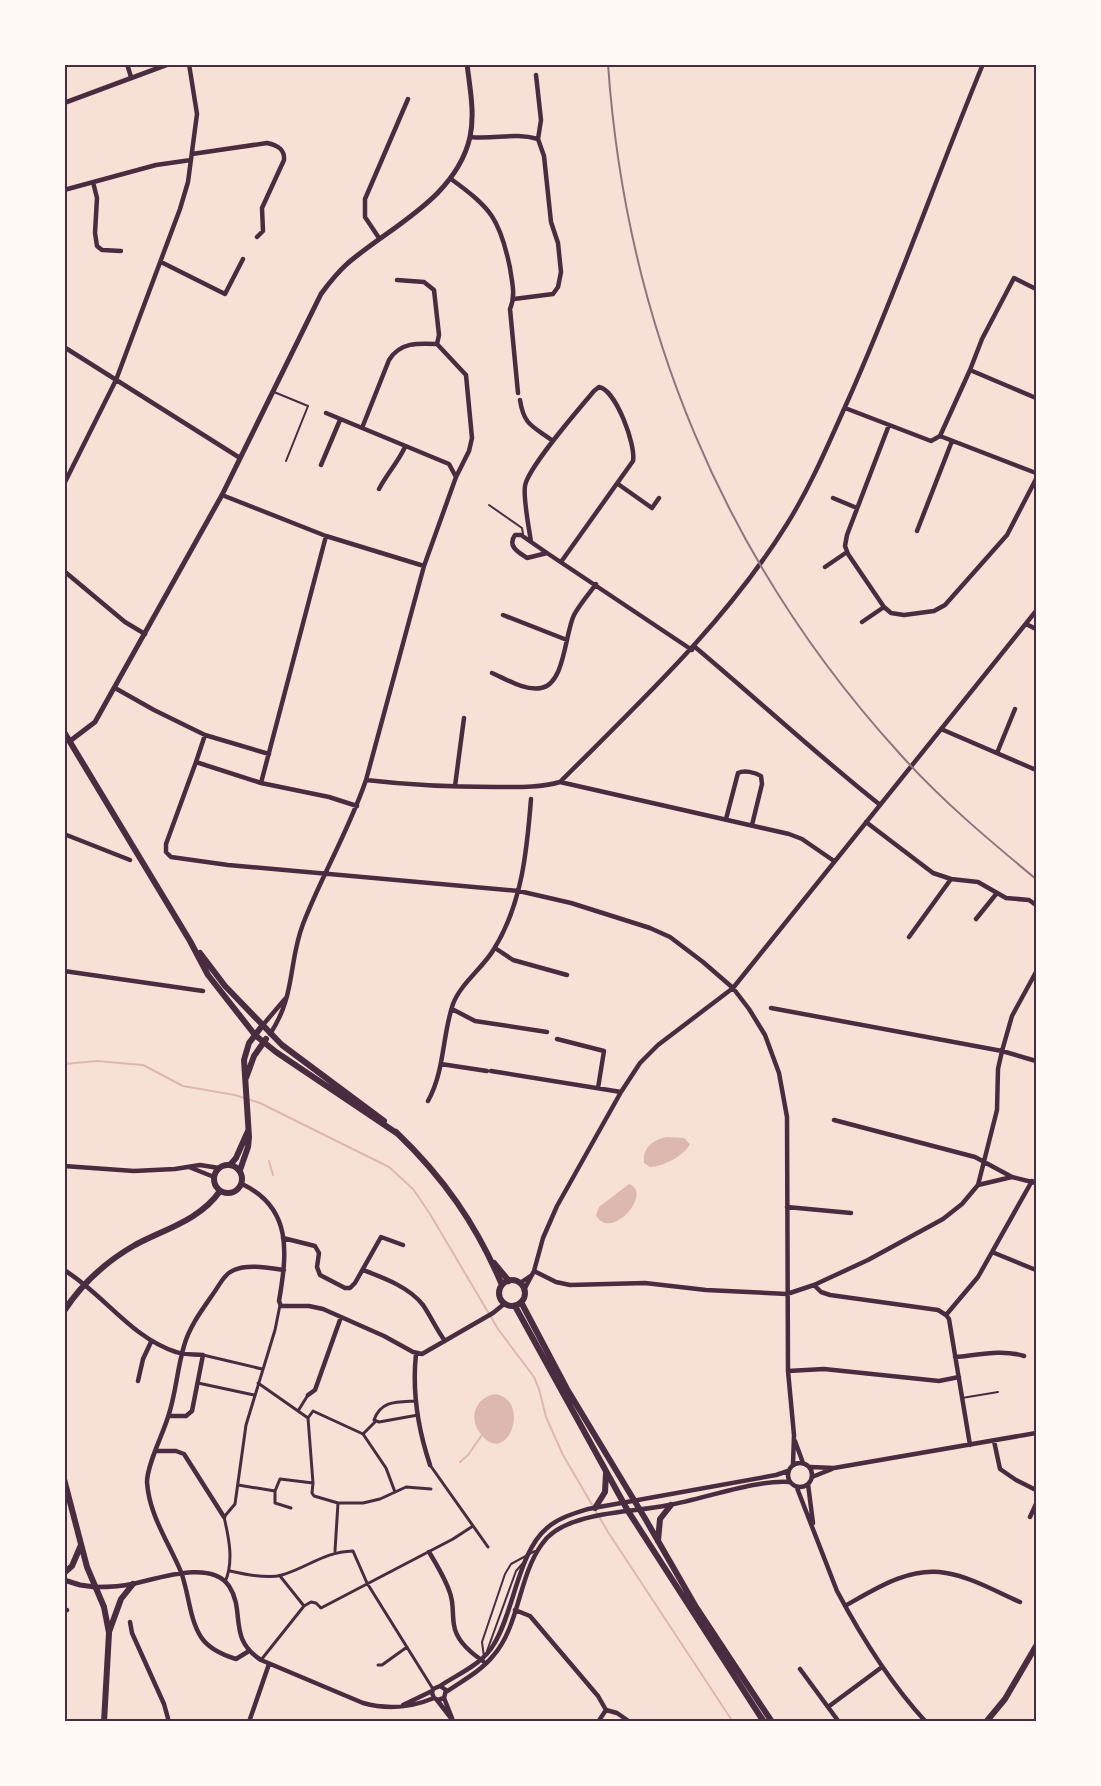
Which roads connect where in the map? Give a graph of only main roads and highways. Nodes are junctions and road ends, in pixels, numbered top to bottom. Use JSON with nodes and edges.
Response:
{"nodes":[{"id":1,"x":64,"y":732,"type":"edge"},
{"id":2,"x":190,"y":941,"type":"junction"},
{"id":3,"x":262,"y":1026,"type":"junction"},
{"id":4,"x":270,"y":1034,"type":"junction"},
{"id":5,"x":255,"y":1035,"type":"junction"},
{"id":6,"x":264,"y":1042,"type":"junction"},
{"id":7,"x":246,"y":1079,"type":"junction"},
{"id":8,"x":248,"y":1130,"type":"junction"},
{"id":9,"x":398,"y":1134,"type":"junction"},
{"id":10,"x":230,"y":1165,"type":"junction"},
{"id":11,"x":240,"y":1170,"type":"junction"},
{"id":12,"x":220,"y":1191,"type":"junction"},
{"id":13,"x":493,"y":1262,"type":"junction"},
{"id":14,"x":509,"y":1281,"type":"junction"},
{"id":15,"x":502,"y":1286,"type":"junction"},
{"id":16,"x":518,"y":1304,"type":"junction"},
{"id":17,"x":64,"y":1311,"type":"edge"},
{"id":18,"x":605,"y":1469,"type":"junction"},
{"id":19,"x":64,"y":1479,"type":"edge"},
{"id":20,"x":671,"y":1505,"type":"road end"},
{"id":21,"x":592,"y":1508,"type":"road end"},
{"id":22,"x":658,"y":1541,"type":"junction"},
{"id":23,"x":81,"y":1544,"type":"junction"},
{"id":24,"x":64,"y":1573,"type":"edge"},
{"id":25,"x":133,"y":1584,"type":"road end"},
{"id":26,"x":109,"y":1633,"type":"junction"},
{"id":27,"x":1036,"y":1646,"type":"edge"},
{"id":28,"x":104,"y":1722,"type":"edge"},
{"id":29,"x":764,"y":1722,"type":"edge"},
{"id":30,"x":772,"y":1722,"type":"edge"},
{"id":31,"x":986,"y":1722,"type":"edge"}],
"edges":[{"from":1,"to":2,"type":"main road"},
{"from":2,"to":3,"type":"main road"},
{"from":2,"to":5,"type":"main road"},
{"from":3,"to":4,"type":"main road"},
{"from":3,"to":5,"type":"main road"},
{"from":4,"to":6,"type":"main road"},
{"from":4,"to":9,"type":"main road"},
{"from":5,"to":6,"type":"main road"},
{"from":5,"to":7,"type":"main road"},
{"from":6,"to":7,"type":"main road"},
{"from":6,"to":9,"type":"main road"},
{"from":7,"to":8,"type":"main road"},
{"from":8,"to":10,"type":"main road"},
{"from":8,"to":11,"type":"main road"},
{"from":9,"to":13,"type":"main road"},
{"from":10,"to":11,"type":"main road"},
{"from":10,"to":12,"type":"main road"},
{"from":11,"to":12,"type":"main road"},
{"from":12,"to":17,"type":"main road"},
{"from":13,"to":14,"type":"main road"},
{"from":13,"to":15,"type":"main road"},
{"from":14,"to":15,"type":"main road"},
{"from":14,"to":16,"type":"main road"},
{"from":15,"to":16,"type":"main road"},
{"from":16,"to":18,"type":"main road"},
{"from":16,"to":22,"type":"main road"},
{"from":18,"to":21,"type":"main road"},
{"from":18,"to":29,"type":"main road"},
{"from":19,"to":23,"type":"main road"},
{"from":20,"to":22,"type":"main road"},
{"from":22,"to":30,"type":"main road"},
{"from":23,"to":24,"type":"main road"},
{"from":23,"to":26,"type":"main road"},
{"from":25,"to":26,"type":"main road"},
{"from":26,"to":28,"type":"main road"},
{"from":27,"to":31,"type":"main road"}]}
